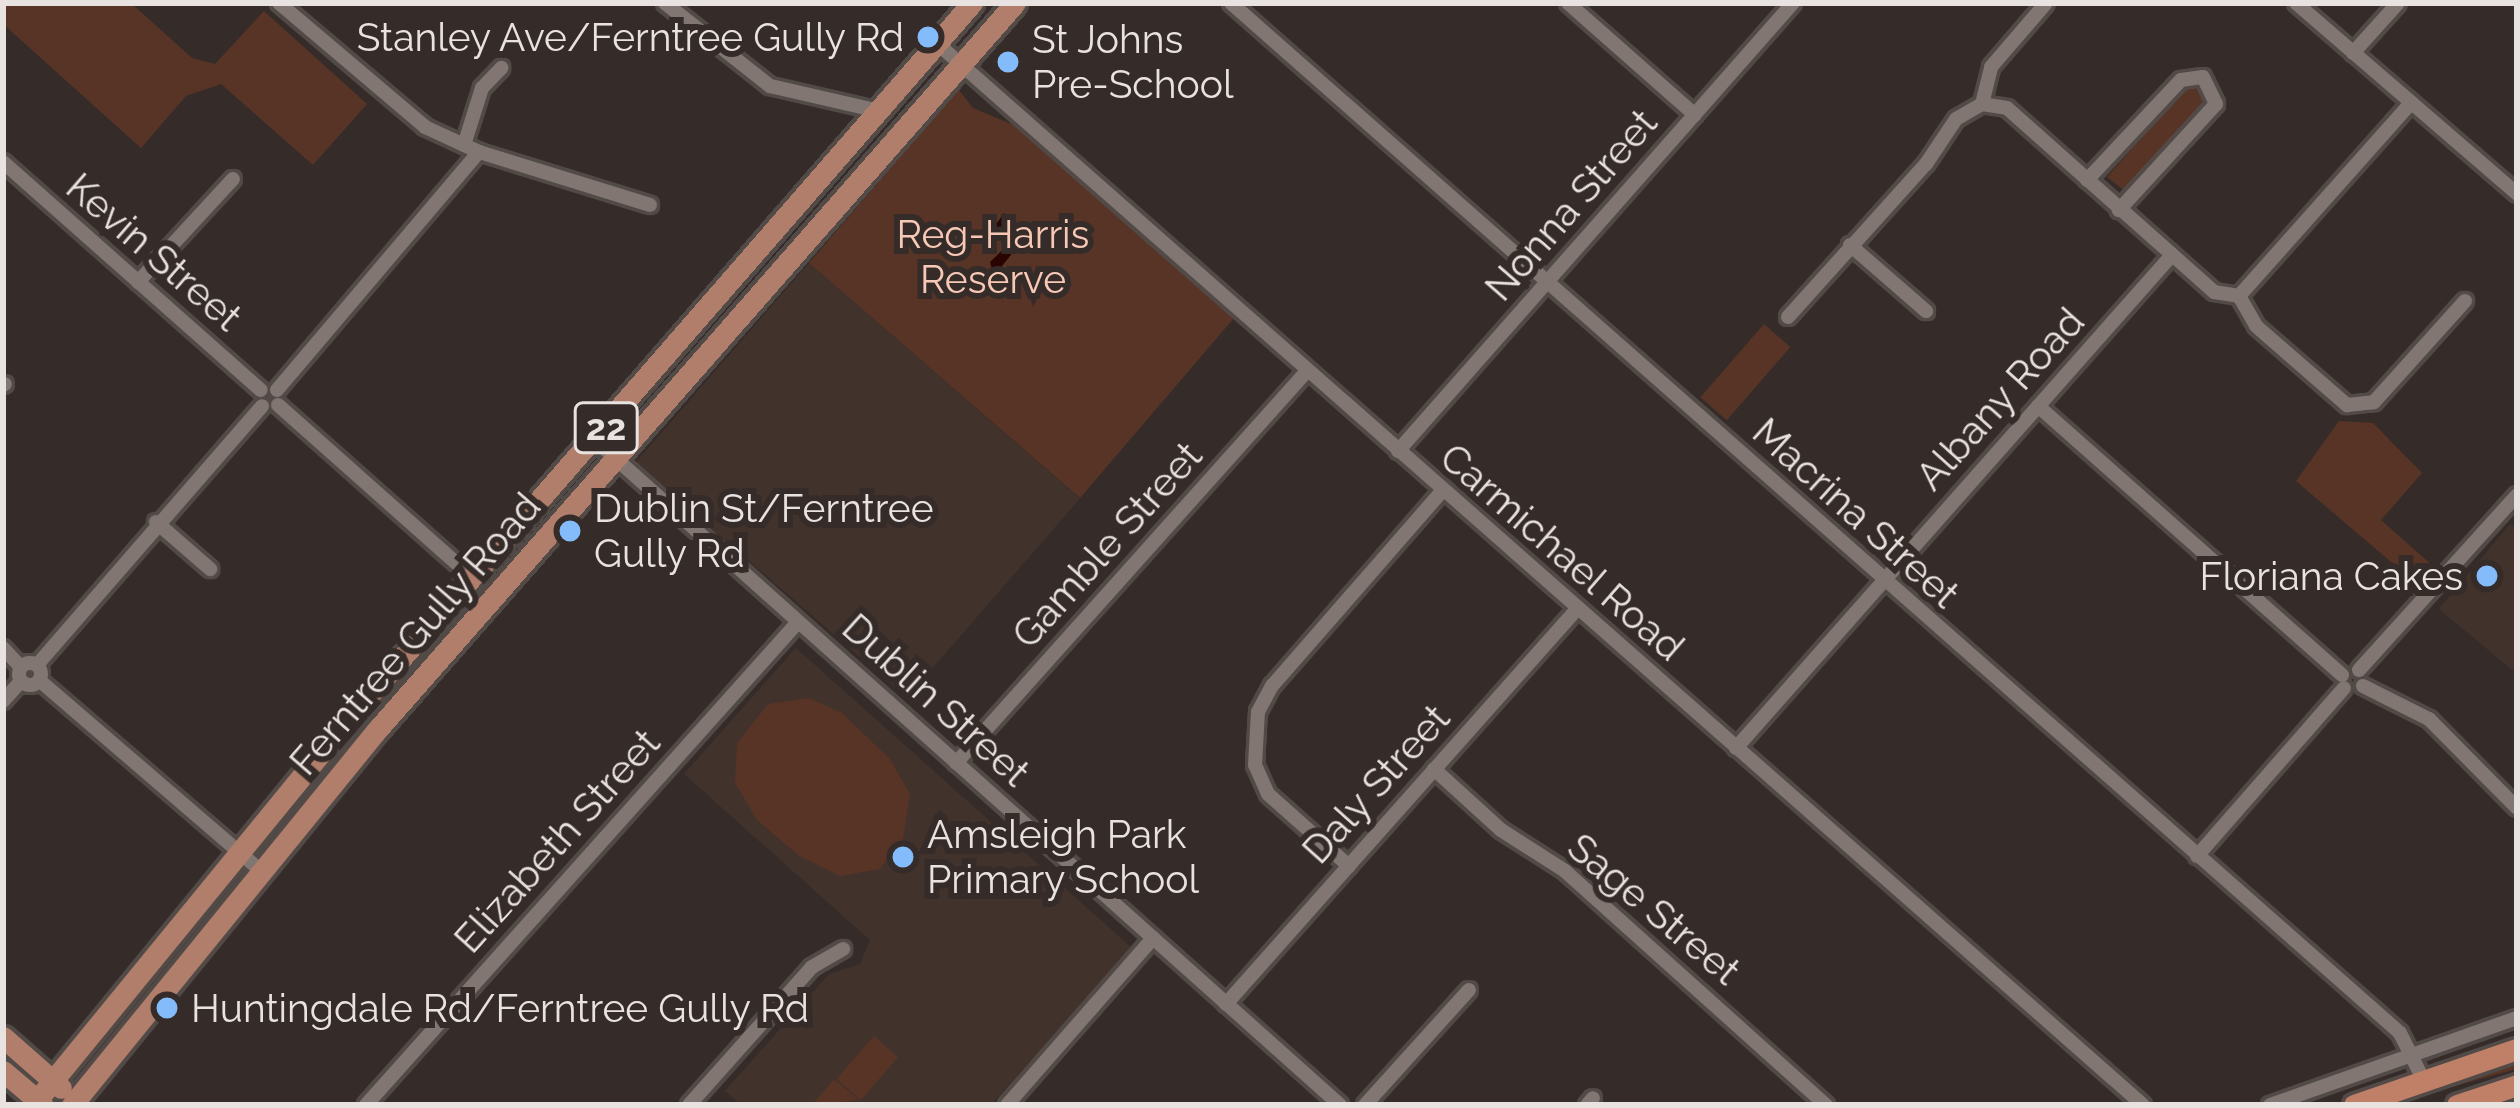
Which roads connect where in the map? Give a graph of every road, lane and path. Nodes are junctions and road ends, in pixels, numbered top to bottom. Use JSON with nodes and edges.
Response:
{"nodes":[{"id":1,"x":279,"y":3,"type":"edge"},
{"id":2,"x":305,"y":3,"type":"edge"},
{"id":3,"x":665,"y":3,"type":"edge"},
{"id":4,"x":1015,"y":3,"type":"edge"},
{"id":5,"x":1231,"y":3,"type":"edge"},
{"id":6,"x":1568,"y":3,"type":"edge"},
{"id":7,"x":1793,"y":3,"type":"edge"},
{"id":8,"x":2046,"y":3,"type":"edge"},
{"id":9,"x":2296,"y":3,"type":"edge"},
{"id":10,"x":2398,"y":3,"type":"edge"},
{"id":11,"x":968,"y":5,"type":"edge"},
{"id":12,"x":294,"y":16,"type":"junction"},
{"id":13,"x":991,"y":29,"type":"junction"},
{"id":14,"x":939,"y":45,"type":"junction"},
{"id":15,"x":2354,"y":53,"type":"junction"},
{"id":16,"x":959,"y":63,"type":"junction"},
{"id":17,"x":501,"y":68,"type":"dead end"},
{"id":18,"x":2411,"y":103,"type":"junction"},
{"id":19,"x":1982,"y":104,"type":"junction"},
{"id":20,"x":881,"y":111,"type":"junction"},
{"id":21,"x":1694,"y":115,"type":"junction"},
{"id":22,"x":472,"y":149,"type":"junction"},
{"id":23,"x":3,"y":162,"type":"edge"},
{"id":24,"x":233,"y":179,"type":"dead end"},
{"id":25,"x":2087,"y":181,"type":"junction"},
{"id":26,"x":2515,"y":189,"type":"edge"},
{"id":27,"x":650,"y":205,"type":"dead end"},
{"id":28,"x":2120,"y":210,"type":"junction"},
{"id":29,"x":1850,"y":245,"type":"junction"},
{"id":30,"x":2171,"y":256,"type":"junction"},
{"id":31,"x":138,"y":282,"type":"junction"},
{"id":32,"x":1546,"y":284,"type":"junction"},
{"id":33,"x":2239,"y":296,"type":"junction"},
{"id":34,"x":2464,"y":301,"type":"dead end"},
{"id":35,"x":1926,"y":311,"type":"dead end"},
{"id":36,"x":1788,"y":317,"type":"dead end"},
{"id":37,"x":1307,"y":370,"type":"junction"},
{"id":38,"x":269,"y":398,"type":"junction"},
{"id":39,"x":2038,"y":406,"type":"junction"},
{"id":40,"x":595,"y":440,"type":"junction"},
{"id":41,"x":1398,"y":451,"type":"junction"},
{"id":42,"x":615,"y":457,"type":"junction"},
{"id":43,"x":1443,"y":490,"type":"junction"},
{"id":44,"x":2514,"y":503,"type":"edge"},
{"id":45,"x":156,"y":522,"type":"junction"},
{"id":46,"x":210,"y":569,"type":"dead end"},
{"id":47,"x":474,"y":579,"type":"junction"},
{"id":48,"x":1884,"y":581,"type":"junction"},
{"id":49,"x":1577,"y":610,"type":"junction"},
{"id":50,"x":798,"y":622,"type":"junction"},
{"id":51,"x":3,"y":648,"type":"edge"},
{"id":52,"x":29,"y":673,"type":"junction"},
{"id":53,"x":2361,"y":678,"type":"junction"},
{"id":54,"x":2343,"y":681,"type":"junction"},
{"id":55,"x":3,"y":700,"type":"edge"},
{"id":56,"x":1736,"y":748,"type":"junction"},
{"id":57,"x":956,"y":763,"type":"junction"},
{"id":58,"x":1434,"y":769,"type":"junction"},
{"id":59,"x":2517,"y":808,"type":"edge"},
{"id":60,"x":240,"y":853,"type":"junction"},
{"id":61,"x":2197,"y":856,"type":"junction"},
{"id":62,"x":1348,"y":866,"type":"junction"},
{"id":63,"x":261,"y":872,"type":"junction"},
{"id":64,"x":1153,"y":938,"type":"junction"},
{"id":65,"x":843,"y":949,"type":"dead end"},
{"id":66,"x":1469,"y":990,"type":"dead end"},
{"id":67,"x":1226,"y":1004,"type":"junction"},
{"id":68,"x":2517,"y":1018,"type":"edge"},
{"id":69,"x":3,"y":1037,"type":"edge"},
{"id":70,"x":2517,"y":1049,"type":"edge"},
{"id":71,"x":2413,"y":1052,"type":"junction"},
{"id":72,"x":3,"y":1071,"type":"edge"},
{"id":73,"x":53,"y":1081,"type":"junction"},
{"id":74,"x":2424,"y":1081,"type":"junction"},
{"id":75,"x":2517,"y":1085,"type":"edge"},
{"id":76,"x":38,"y":1103,"type":"edge"},
{"id":77,"x":77,"y":1103,"type":"edge"},
{"id":78,"x":366,"y":1105,"type":"edge"},
{"id":79,"x":688,"y":1105,"type":"edge"},
{"id":80,"x":1007,"y":1105,"type":"edge"},
{"id":81,"x":1340,"y":1105,"type":"edge"},
{"id":82,"x":1365,"y":1105,"type":"edge"},
{"id":83,"x":1826,"y":1105,"type":"edge"},
{"id":84,"x":2144,"y":1105,"type":"edge"},
{"id":85,"x":2270,"y":1105,"type":"edge"},
{"id":86,"x":2354,"y":1105,"type":"edge"},
{"id":87,"x":2457,"y":1105,"type":"edge"}],
"edges":[{"from":1,"to":12,"type":"street"},
{"from":2,"to":12,"type":"street"},
{"from":3,"to":20,"type":"street"},
{"from":4,"to":13,"type":"main road","name":"Ferntree Gully Road","number":"22"},
{"from":5,"to":32,"type":"street","name":"Macrina Street"},
{"from":6,"to":21,"type":"street"},
{"from":7,"to":21,"type":"street","name":"Nonna Street"},
{"from":8,"to":19,"type":"street"},
{"from":9,"to":15,"type":"street"},
{"from":10,"to":15,"type":"street"},
{"from":11,"to":13,"type":"street"},
{"from":11,"to":14,"type":"main road","name":"Ferntree Gully Road","number":"22"},
{"from":12,"to":22,"type":"street"},
{"from":13,"to":16,"type":"main road","name":"Ferntree Gully Road","number":"22"},
{"from":14,"to":16,"type":"street","name":"Carmichael Road"},
{"from":14,"to":20,"type":"main road","name":"Ferntree Gully Road","number":"22"},
{"from":15,"to":18,"type":"street"},
{"from":16,"to":37,"type":"street","name":"Carmichael Road"},
{"from":16,"to":42,"type":"main road","name":"Ferntree Gully Road","number":"22"},
{"from":17,"to":22,"type":"street"},
{"from":18,"to":26,"type":"street"},
{"from":18,"to":33,"type":"street"},
{"from":19,"to":25,"type":"street"},
{"from":19,"to":29,"type":"street"},
{"from":20,"to":40,"type":"main road","name":"Ferntree Gully Road","number":"22"},
{"from":21,"to":32,"type":"street","name":"Nonna Street"},
{"from":22,"to":27,"type":"street"},
{"from":22,"to":38,"type":"street"},
{"from":23,"to":31,"type":"street","name":"Kevin Street"},
{"from":24,"to":31,"type":"street"},
{"from":25,"to":28,"type":"street"},
{"from":25,"to":28,"type":"street"},
{"from":28,"to":30,"type":"street"},
{"from":29,"to":35,"type":"street"},
{"from":29,"to":36,"type":"street"},
{"from":30,"to":33,"type":"street"},
{"from":30,"to":39,"type":"street","name":"Albany Road"},
{"from":31,"to":38,"type":"street","name":"Kevin Street"},
{"from":32,"to":41,"type":"street","name":"Nonna Street"},
{"from":32,"to":48,"type":"street","name":"Macrina Street"},
{"from":33,"to":34,"type":"street"},
{"from":37,"to":41,"type":"street","name":"Carmichael Road"},
{"from":37,"to":57,"type":"street","name":"Gamble Street"},
{"from":38,"to":45,"type":"street"},
{"from":38,"to":47,"type":"street","name":"Kevin Street"},
{"from":39,"to":48,"type":"street","name":"Albany Road"},
{"from":39,"to":54,"type":"street"},
{"from":40,"to":42,"type":"street","name":"Dublin Street"},
{"from":40,"to":47,"type":"main road","name":"Ferntree Gully Road","number":"22"},
{"from":41,"to":43,"type":"street","name":"Carmichael Road"},
{"from":42,"to":50,"type":"street","name":"Dublin Street"},
{"from":42,"to":63,"type":"main road","name":"Ferntree Gully Road","number":"22"},
{"from":43,"to":49,"type":"street","name":"Carmichael Road"},
{"from":43,"to":62,"type":"street"},
{"from":44,"to":53,"type":"street"},
{"from":45,"to":46,"type":"street"},
{"from":45,"to":52,"type":"street"},
{"from":47,"to":60,"type":"main road","name":"Ferntree Gully Road","number":"22"},
{"from":48,"to":56,"type":"street","name":"Albany Road"},
{"from":48,"to":61,"type":"street","name":"Macrina Street"},
{"from":49,"to":56,"type":"street","name":"Carmichael Road"},
{"from":49,"to":58,"type":"street","name":"Daly Street"},
{"from":50,"to":57,"type":"street","name":"Dublin Street"},
{"from":50,"to":78,"type":"street","name":"Elizabeth Street"},
{"from":51,"to":52,"type":"street"},
{"from":52,"to":55,"type":"street"},
{"from":52,"to":60,"type":"street"},
{"from":53,"to":54,"type":"street"},
{"from":53,"to":59,"type":"street"},
{"from":54,"to":61,"type":"street"},
{"from":56,"to":84,"type":"street","name":"Carmichael Road"},
{"from":57,"to":64,"type":"street","name":"Dublin Street"},
{"from":58,"to":62,"type":"street","name":"Daly Street"},
{"from":58,"to":83,"type":"street","name":"Sage Street"},
{"from":60,"to":63,"type":"street"},
{"from":60,"to":73,"type":"main road","name":"Ferntree Gully Road","number":"22"},
{"from":61,"to":71,"type":"street","name":"Macrina Street"},
{"from":62,"to":67,"type":"street","name":"Daly Street"},
{"from":63,"to":77,"type":"main road","name":"Ferntree Gully Road","number":"22"},
{"from":64,"to":67,"type":"street","name":"Dublin Street"},
{"from":64,"to":80,"type":"street"},
{"from":65,"to":79,"type":"street"},
{"from":66,"to":82,"type":"street"},
{"from":67,"to":81,"type":"street","name":"Dublin Street"},
{"from":68,"to":71,"type":"street"},
{"from":69,"to":73,"type":"main road"},
{"from":70,"to":74,"type":"highway"},
{"from":71,"to":74,"type":"street","name":"Macrina Street"},
{"from":71,"to":85,"type":"street"},
{"from":72,"to":76,"type":"main road"},
{"from":73,"to":76,"type":"main road","name":"Ferntree Gully Road","number":"22"},
{"from":73,"to":77,"type":"main road"},
{"from":74,"to":86,"type":"highway"},
{"from":75,"to":87,"type":"highway"}]}
